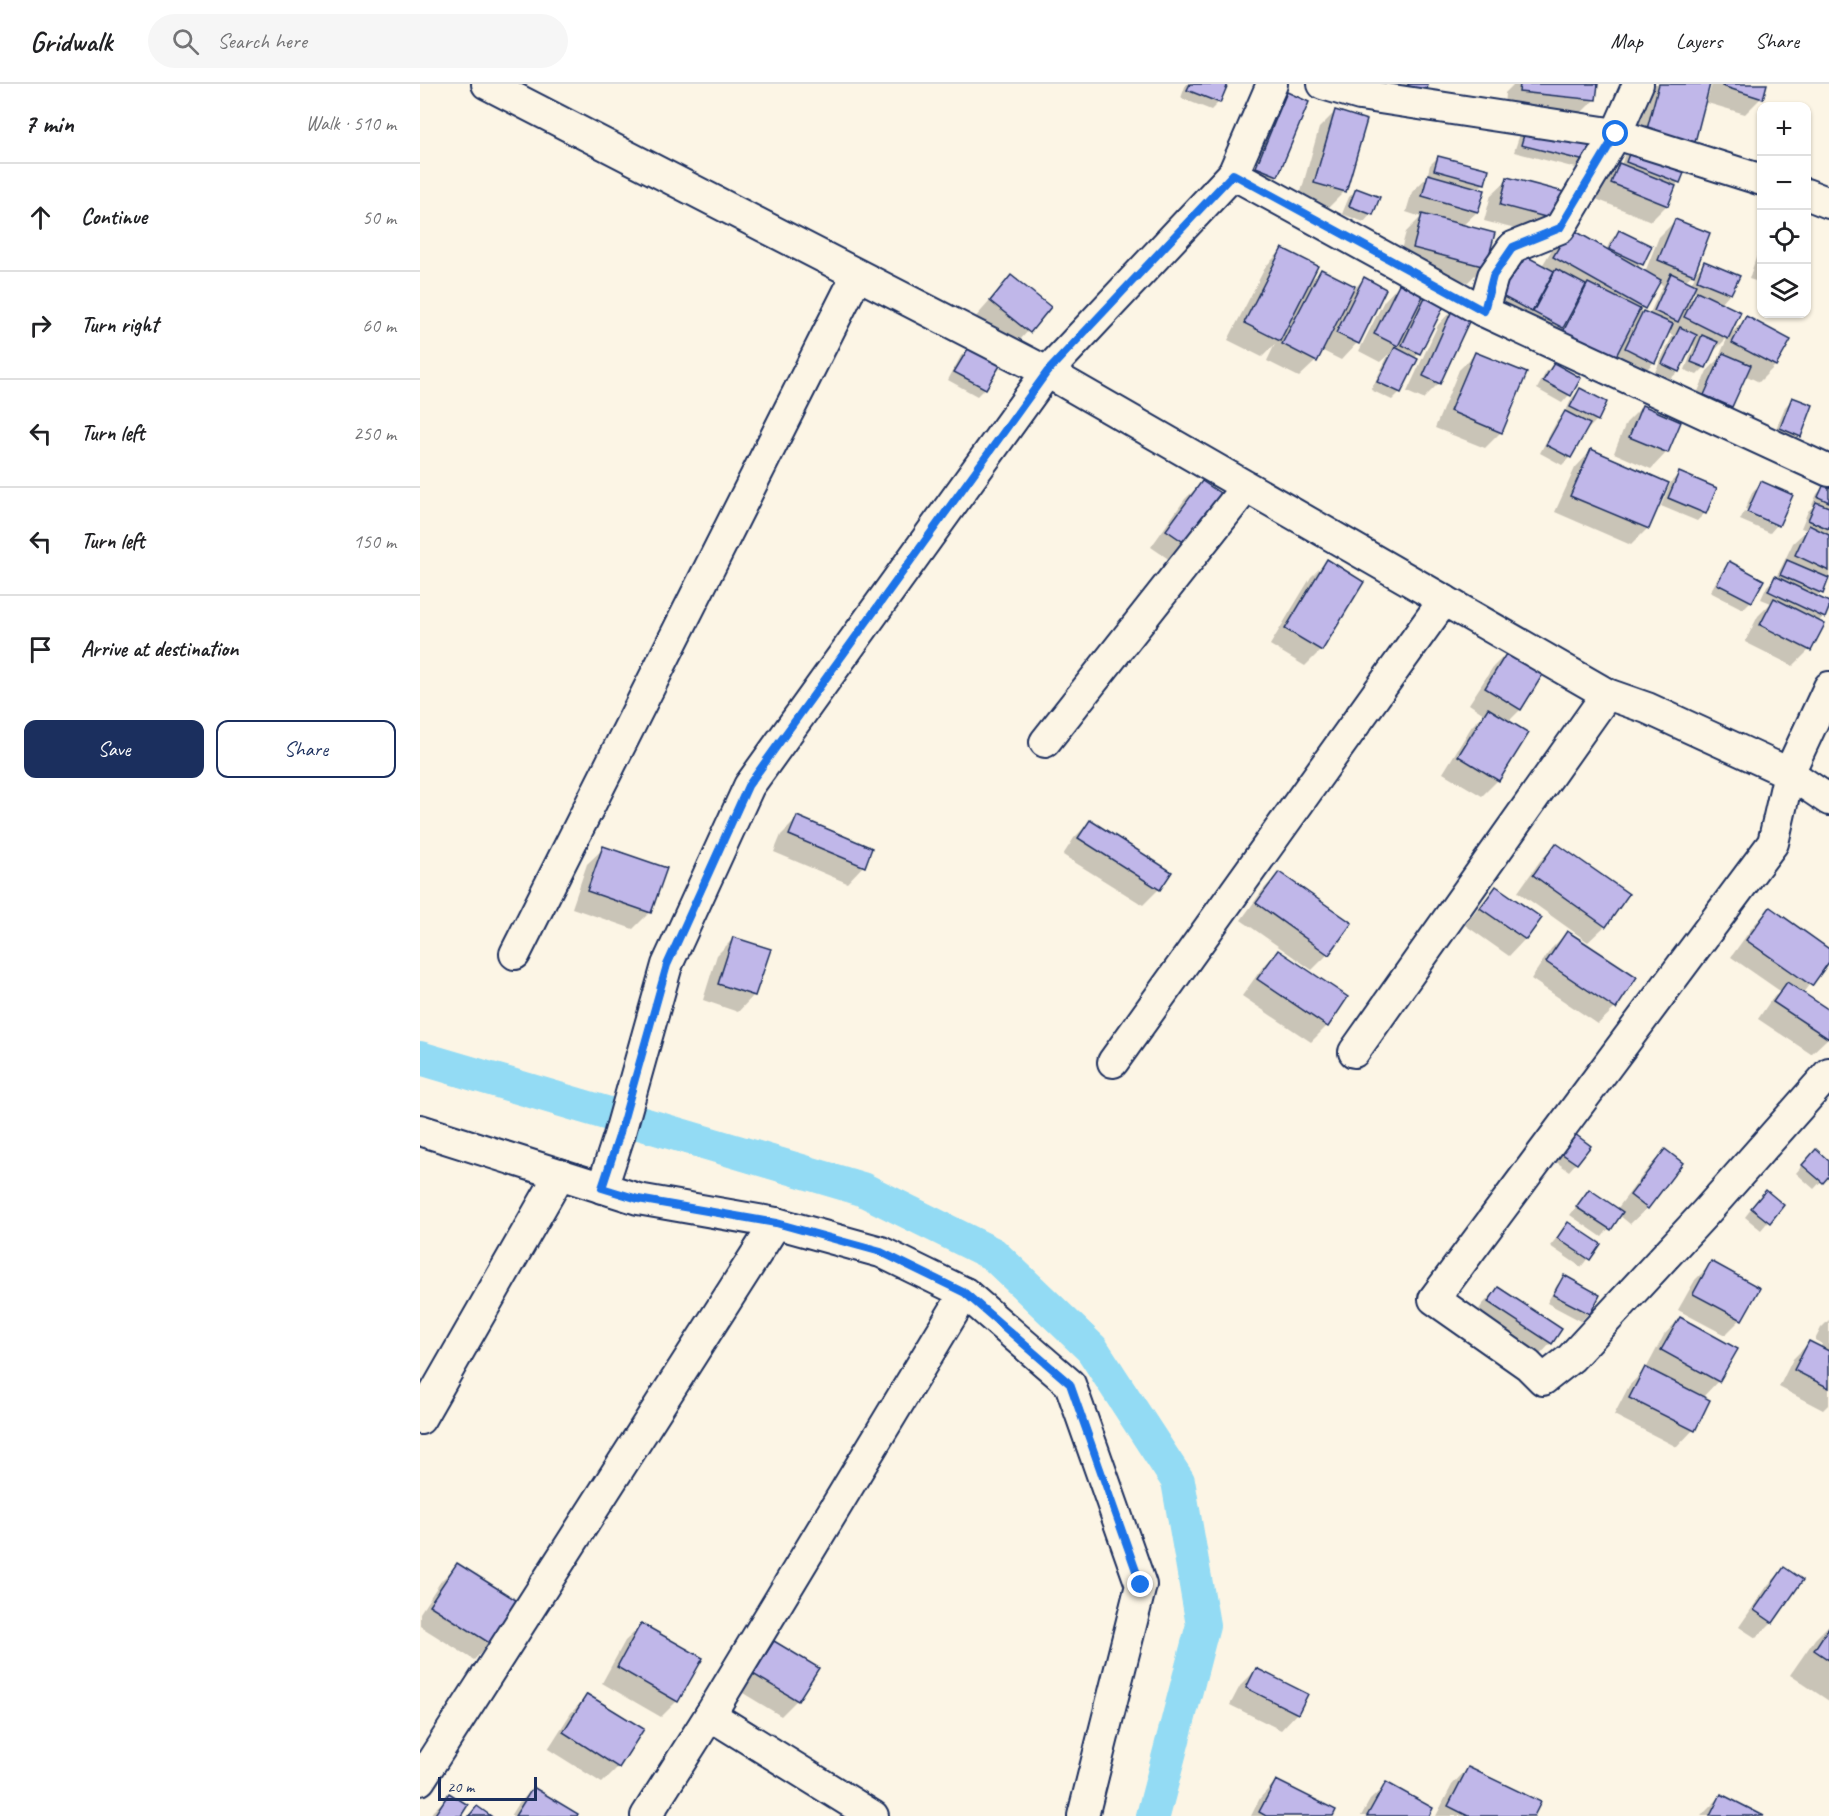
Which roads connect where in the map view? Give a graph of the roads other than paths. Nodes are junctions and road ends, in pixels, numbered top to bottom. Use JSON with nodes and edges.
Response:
{"nodes":[{"id":1,"x":487,"y":84,"type":"edge"},
{"id":2,"x":1272,"y":84,"type":"edge"},
{"id":3,"x":1323,"y":84,"type":"edge"},
{"id":4,"x":1638,"y":84,"type":"edge"},
{"id":5,"x":1616,"y":134,"type":"junction"},
{"id":6,"x":1233,"y":174,"type":"junction"},
{"id":7,"x":1757,"y":179,"type":"edge"},
{"id":8,"x":1811,"y":196,"type":"edge"},
{"id":9,"x":1829,"y":203,"type":"edge"},
{"id":10,"x":857,"y":275,"type":"junction"},
{"id":11,"x":1484,"y":311,"type":"junction"},
{"id":12,"x":1047,"y":372,"type":"junction"},
{"id":13,"x":1829,"y":471,"type":"edge"},
{"id":14,"x":1246,"y":487,"type":"junction"},
{"id":15,"x":1444,"y":600,"type":"junction"},
{"id":16,"x":1829,"y":687,"type":"edge"},
{"id":17,"x":1607,"y":694,"type":"junction"},
{"id":18,"x":1045,"y":742,"type":"dead end"},
{"id":19,"x":1789,"y":773,"type":"junction"},
{"id":20,"x":1829,"y":800,"type":"edge"},
{"id":21,"x":515,"y":954,"type":"dead end"},
{"id":22,"x":1354,"y":1052,"type":"dead end"},
{"id":23,"x":1113,"y":1062,"type":"dead end"},
{"id":24,"x":1829,"y":1073,"type":"edge"},
{"id":25,"x":420,"y":1130,"type":"edge"},
{"id":26,"x":560,"y":1174,"type":"junction"},
{"id":27,"x":602,"y":1188,"type":"junction"},
{"id":28,"x":776,"y":1223,"type":"junction"},
{"id":29,"x":965,"y":1293,"type":"junction"},
{"id":30,"x":420,"y":1419,"type":"edge"},
{"id":31,"x":710,"y":1715,"type":"junction"},
{"id":32,"x":420,"y":1780,"type":"edge"},
{"id":33,"x":646,"y":1816,"type":"edge"},
{"id":34,"x":873,"y":1816,"type":"edge"},
{"id":35,"x":1083,"y":1816,"type":"edge"}],
"edges":[{"from":1,"to":10,"type":"street"},
{"from":2,"to":6,"type":"street"},
{"from":3,"to":5,"type":"street"},
{"from":4,"to":5,"type":"street"},
{"from":5,"to":7,"type":"street"},
{"from":5,"to":11,"type":"street"},
{"from":6,"to":11,"type":"street"},
{"from":6,"to":12,"type":"street"},
{"from":8,"to":9,"type":"street"},
{"from":10,"to":12,"type":"street"},
{"from":10,"to":21,"type":"street"},
{"from":11,"to":13,"type":"street"},
{"from":12,"to":14,"type":"street"},
{"from":12,"to":27,"type":"street"},
{"from":14,"to":15,"type":"street"},
{"from":14,"to":18,"type":"street"},
{"from":15,"to":17,"type":"street"},
{"from":15,"to":23,"type":"street"},
{"from":16,"to":19,"type":"street"},
{"from":17,"to":19,"type":"street"},
{"from":17,"to":22,"type":"street"},
{"from":19,"to":20,"type":"street"},
{"from":19,"to":24,"type":"street"},
{"from":25,"to":26,"type":"street"},
{"from":26,"to":27,"type":"street"},
{"from":26,"to":30,"type":"street"},
{"from":27,"to":28,"type":"street"},
{"from":28,"to":29,"type":"street"},
{"from":28,"to":32,"type":"street"},
{"from":29,"to":31,"type":"street"},
{"from":29,"to":35,"type":"street"},
{"from":31,"to":33,"type":"street"},
{"from":31,"to":34,"type":"street"}]}
